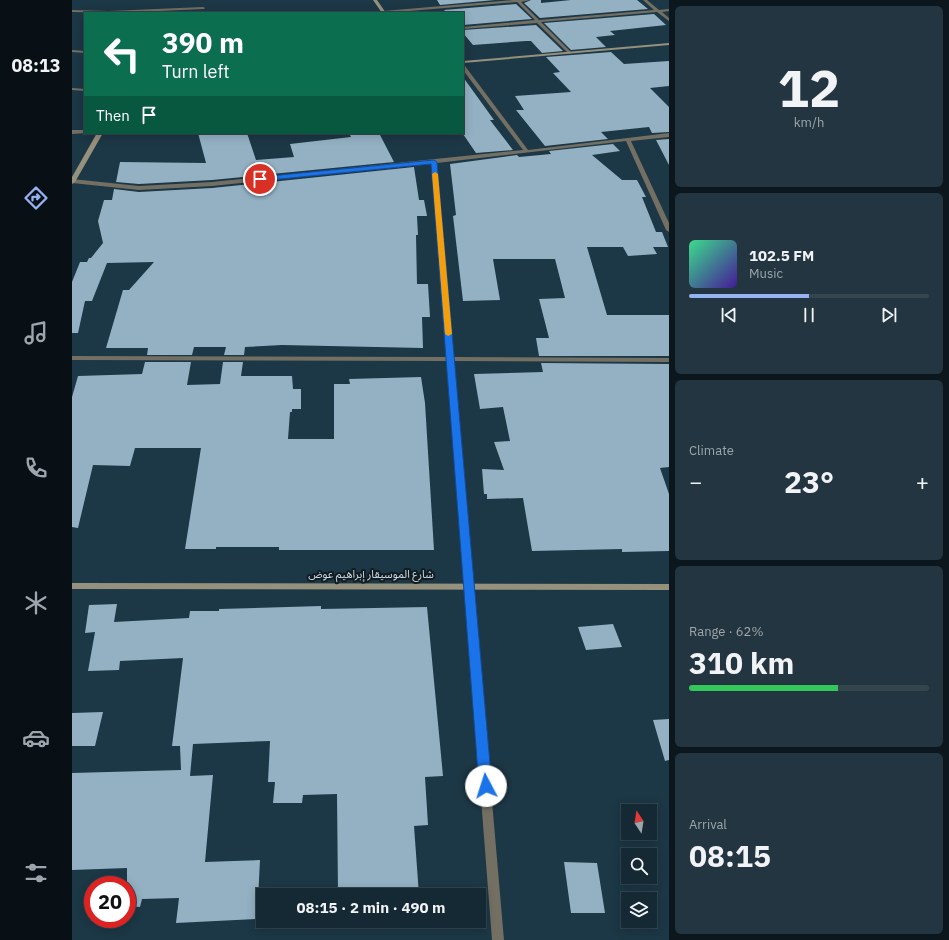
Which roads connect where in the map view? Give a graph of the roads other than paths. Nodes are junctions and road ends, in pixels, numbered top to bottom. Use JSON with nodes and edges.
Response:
{"nodes":[{"id":1,"x":375,"y":0,"type":"edge"},
{"id":2,"x":518,"y":0,"type":"edge"},
{"id":3,"x":528,"y":0,"type":"edge"},
{"id":4,"x":645,"y":0,"type":"edge"},
{"id":5,"x":203,"y":8,"type":"edge"},
{"id":6,"x":669,"y":10,"type":"edge"},
{"id":7,"x":72,"y":11,"type":"edge"},
{"id":8,"x":659,"y":11,"type":"junction"},
{"id":9,"x":383,"y":12,"type":"edge"},
{"id":10,"x":669,"y":20,"type":"edge"},
{"id":11,"x":538,"y":22,"type":"junction"},
{"id":12,"x":464,"y":28,"type":"edge"},
{"id":13,"x":669,"y":44,"type":"edge"},
{"id":14,"x":72,"y":51,"type":"edge"},
{"id":15,"x":84,"y":52,"type":"edge"},
{"id":16,"x":569,"y":53,"type":"junction"},
{"id":17,"x":464,"y":62,"type":"edge"},
{"id":18,"x":464,"y":69,"type":"edge"},
{"id":19,"x":72,"y":89,"type":"edge"},
{"id":20,"x":84,"y":90,"type":"edge"},
{"id":21,"x":72,"y":132,"type":"edge"},
{"id":22,"x":84,"y":132,"type":"edge"},
{"id":23,"x":99,"y":134,"type":"edge"},
{"id":24,"x":669,"y":135,"type":"edge"},
{"id":25,"x":628,"y":139,"type":"junction"},
{"id":26,"x":526,"y":150,"type":"junction"},
{"id":27,"x":434,"y":162,"type":"junction"},
{"id":28,"x":72,"y":181,"type":"edge"},
{"id":29,"x":667,"y":222,"type":"edge"},
{"id":30,"x":669,"y":230,"type":"edge"},
{"id":31,"x":72,"y":358,"type":"edge"},
{"id":32,"x":450,"y":359,"type":"junction"},
{"id":33,"x":669,"y":360,"type":"edge"},
{"id":34,"x":72,"y":586,"type":"edge"},
{"id":35,"x":469,"y":587,"type":"junction"},
{"id":36,"x":669,"y":587,"type":"edge"},
{"id":37,"x":498,"y":940,"type":"edge"}],
"edges":[{"from":1,"to":9,"type":"street"},
{"from":2,"to":3,"type":"street"},
{"from":2,"to":9,"type":"street"},
{"from":2,"to":11,"type":"street"},
{"from":4,"to":8,"type":"street"},
{"from":5,"to":7,"type":"street"},
{"from":6,"to":8,"type":"street"},
{"from":8,"to":10,"type":"street"},
{"from":8,"to":11,"type":"street"},
{"from":11,"to":12,"type":"street"},
{"from":11,"to":16,"type":"street"},
{"from":13,"to":16,"type":"street"},
{"from":14,"to":15,"type":"street"},
{"from":16,"to":17,"type":"street"},
{"from":18,"to":26,"type":"street"},
{"from":19,"to":20,"type":"street"},
{"from":21,"to":22,"type":"street"},
{"from":23,"to":28,"type":"street"},
{"from":24,"to":25,"type":"street"},
{"from":25,"to":26,"type":"street"},
{"from":25,"to":29,"type":"street"},
{"from":26,"to":27,"type":"street"},
{"from":27,"to":28,"type":"street"},
{"from":27,"to":32,"type":"street"},
{"from":29,"to":30,"type":"street"},
{"from":31,"to":32,"type":"street"},
{"from":32,"to":33,"type":"street"},
{"from":32,"to":35,"type":"street"},
{"from":34,"to":35,"type":"street","name":"شارع الموسيقار إبراهيم عوض"},
{"from":35,"to":36,"type":"street","name":"شارع الموسيقار إبراهيم عوض"},
{"from":35,"to":37,"type":"street"}]}
